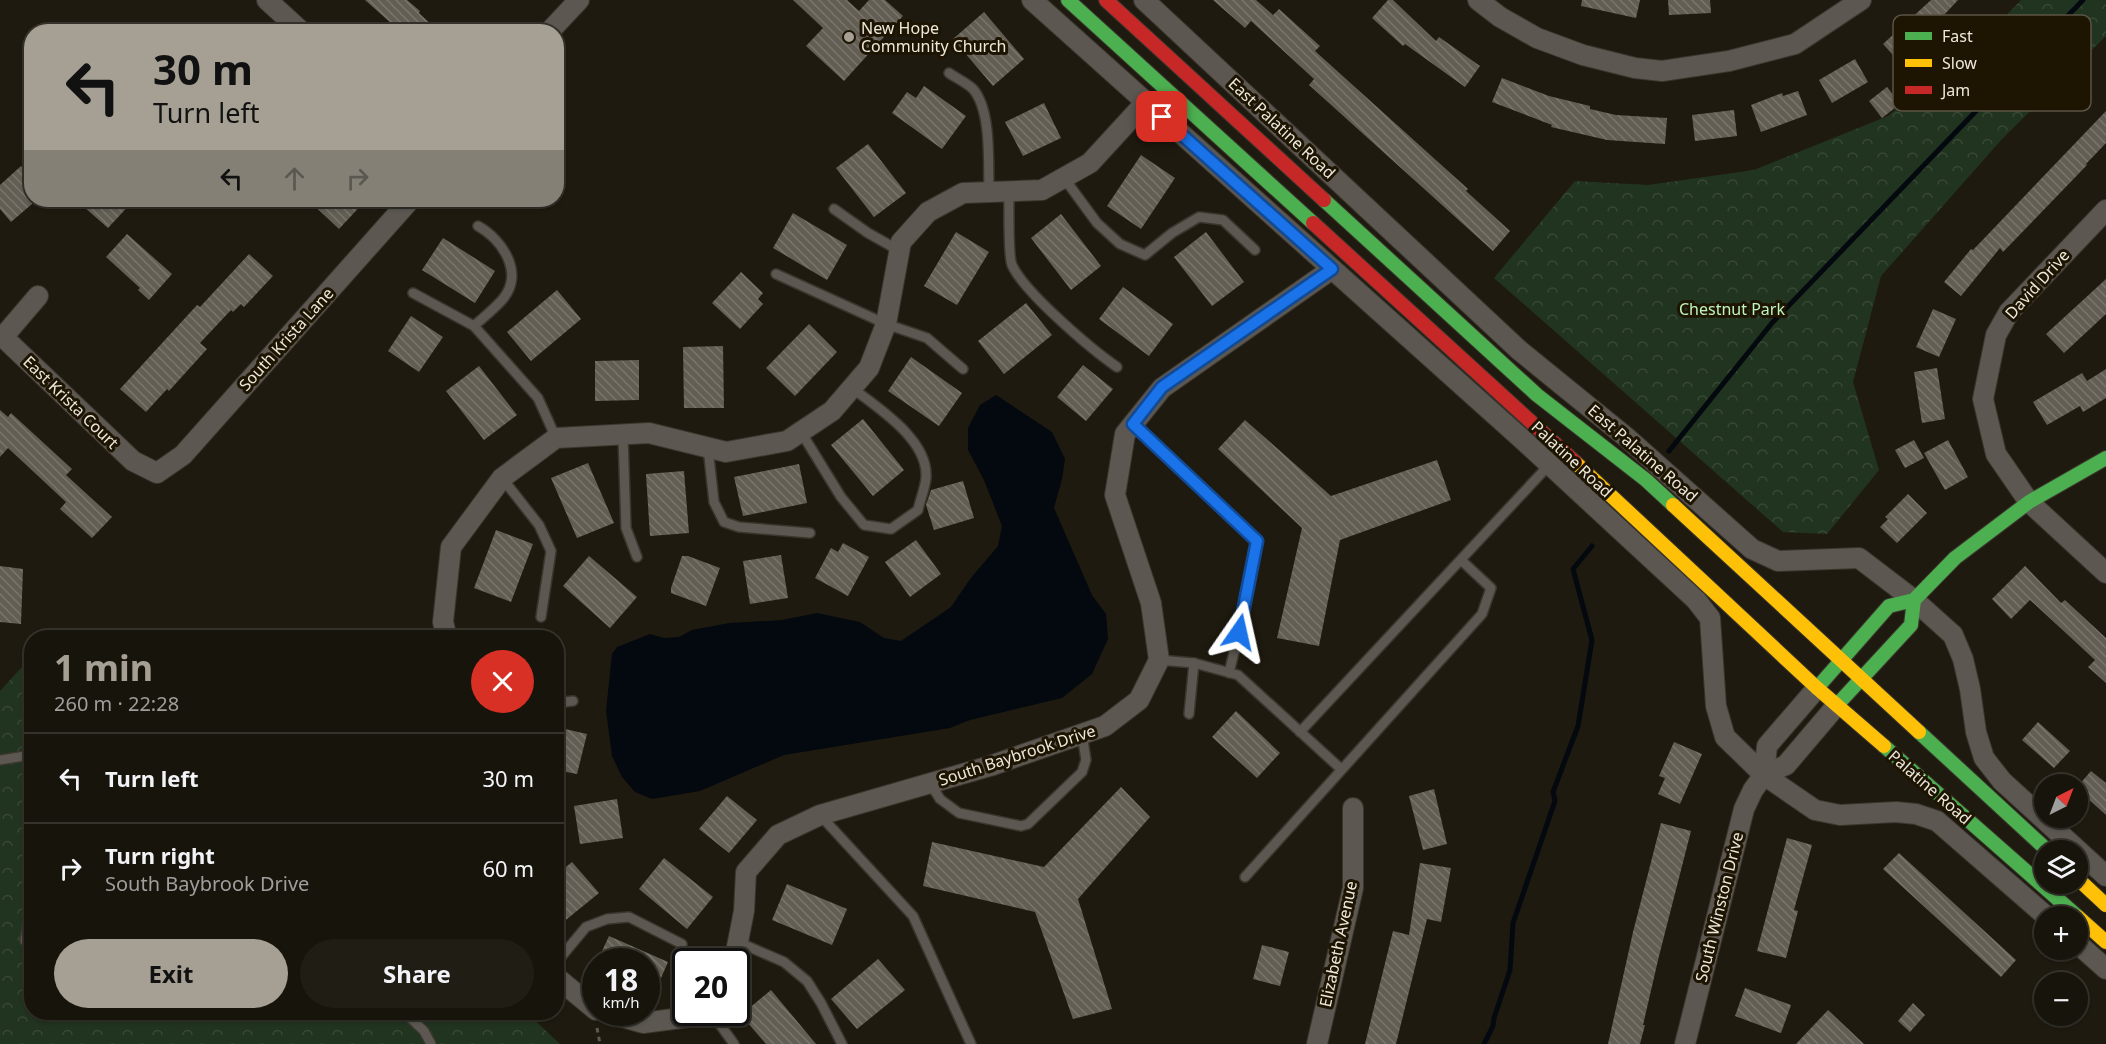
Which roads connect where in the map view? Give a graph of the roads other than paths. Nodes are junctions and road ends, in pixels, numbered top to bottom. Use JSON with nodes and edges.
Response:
{"nodes":[{"id":1,"x":267,"y":0,"type":"edge"},
{"id":2,"x":579,"y":0,"type":"edge"},
{"id":3,"x":1032,"y":0,"type":"edge"},
{"id":4,"x":1068,"y":0,"type":"edge"},
{"id":5,"x":1106,"y":0,"type":"edge"},
{"id":6,"x":1144,"y":0,"type":"edge"},
{"id":7,"x":1478,"y":0,"type":"edge"},
{"id":8,"x":1861,"y":0,"type":"edge"},
{"id":9,"x":293,"y":24,"type":"edge"},
{"id":10,"x":556,"y":24,"type":"edge"},
{"id":11,"x":949,"y":73,"type":"dead end"},
{"id":12,"x":1146,"y":102,"type":"junction"},
{"id":13,"x":1064,"y":178,"type":"junction"},
{"id":14,"x":1009,"y":191,"type":"junction"},
{"id":15,"x":989,"y":192,"type":"junction"},
{"id":16,"x":404,"y":207,"type":"edge"},
{"id":17,"x":834,"y":209,"type":"dead end"},
{"id":18,"x":2106,"y":210,"type":"edge"},
{"id":19,"x":478,"y":226,"type":"dead end"},
{"id":20,"x":1255,"y":250,"type":"dead end"},
{"id":21,"x":900,"y":251,"type":"junction"},
{"id":22,"x":1332,"y":269,"type":"junction"},
{"id":23,"x":776,"y":274,"type":"dead end"},
{"id":24,"x":413,"y":293,"type":"dead end"},
{"id":25,"x":38,"y":296,"type":"dead end"},
{"id":26,"x":886,"y":324,"type":"junction"},
{"id":27,"x":474,"y":326,"type":"junction"},
{"id":28,"x":1117,"y":367,"type":"dead end"},
{"id":29,"x":963,"y":369,"type":"dead end"},
{"id":30,"x":852,"y":388,"type":"junction"},
{"id":31,"x":1133,"y":424,"type":"junction"},
{"id":32,"x":801,"y":432,"type":"junction"},
{"id":33,"x":623,"y":435,"type":"junction"},
{"id":34,"x":556,"y":438,"type":"junction"},
{"id":35,"x":708,"y":448,"type":"junction"},
{"id":36,"x":2106,"y":458,"type":"edge"},
{"id":37,"x":1550,"y":464,"type":"junction"},
{"id":38,"x":157,"y":473,"type":"joint"},
{"id":39,"x":502,"y":478,"type":"junction"},
{"id":40,"x":2029,"y":502,"type":"junction"},
{"id":41,"x":810,"y":533,"type":"dead end"},
{"id":42,"x":637,"y":556,"type":"dead end"},
{"id":43,"x":1461,"y":560,"type":"junction"},
{"id":44,"x":2106,"y":573,"type":"edge"},
{"id":45,"x":1914,"y":600,"type":"junction"},
{"id":46,"x":542,"y":618,"type":"dead end"},
{"id":47,"x":445,"y":630,"type":"edge"},
{"id":48,"x":1841,"y":659,"type":"junction"},
{"id":49,"x":1159,"y":660,"type":"junction"},
{"id":50,"x":1194,"y":663,"type":"junction"},
{"id":51,"x":1229,"y":672,"type":"junction"},
{"id":52,"x":1862,"y":679,"type":"junction"},
{"id":53,"x":1817,"y":688,"type":"junction"},
{"id":54,"x":573,"y":701,"type":"dead end"},
{"id":55,"x":564,"y":702,"type":"edge"},
{"id":56,"x":1837,"y":705,"type":"junction"},
{"id":57,"x":1189,"y":714,"type":"dead end"},
{"id":58,"x":1299,"y":732,"type":"junction"},
{"id":59,"x":1082,"y":734,"type":"junction"},
{"id":60,"x":24,"y":756,"type":"edge"},
{"id":61,"x":0,"y":760,"type":"edge"},
{"id":62,"x":1341,"y":770,"type":"junction"},
{"id":63,"x":1764,"y":775,"type":"junction"},
{"id":64,"x":930,"y":783,"type":"junction"},
{"id":65,"x":1353,"y":808,"type":"dead end"},
{"id":66,"x":820,"y":815,"type":"junction"},
{"id":67,"x":2036,"y":840,"type":"edge"},
{"id":68,"x":2106,"y":876,"type":"edge"},
{"id":69,"x":1245,"y":877,"type":"dead end"},
{"id":70,"x":2088,"y":888,"type":"edge"},
{"id":71,"x":2106,"y":905,"type":"edge"},
{"id":72,"x":2035,"y":906,"type":"edge"},
{"id":73,"x":2065,"y":906,"type":"edge"},
{"id":74,"x":2088,"y":926,"type":"edge"},
{"id":75,"x":738,"y":942,"type":"junction"},
{"id":76,"x":2106,"y":942,"type":"edge"},
{"id":77,"x":682,"y":944,"type":"dead end"},
{"id":78,"x":737,"y":948,"type":"edge"},
{"id":79,"x":564,"y":953,"type":"edge"},
{"id":80,"x":2088,"y":953,"type":"edge"},
{"id":81,"x":2106,"y":969,"type":"edge"},
{"id":82,"x":564,"y":984,"type":"edge"},
{"id":83,"x":582,"y":998,"type":"edge"},
{"id":84,"x":412,"y":1020,"type":"edge"},
{"id":85,"x":721,"y":1026,"type":"edge"},
{"id":86,"x":431,"y":1044,"type":"edge"},
{"id":87,"x":734,"y":1044,"type":"edge"},
{"id":88,"x":842,"y":1044,"type":"edge"},
{"id":89,"x":971,"y":1044,"type":"edge"},
{"id":90,"x":1317,"y":1044,"type":"edge"},
{"id":91,"x":1685,"y":1044,"type":"edge"}],
"edges":[{"from":1,"to":9,"type":"street"},
{"from":2,"to":10,"type":"street"},
{"from":3,"to":12,"type":"street","name":"Palatine Road"},
{"from":4,"to":53,"type":"main road","name":"Palatine Road"},
{"from":5,"to":48,"type":"main road","name":"Palatine Road"},
{"from":6,"to":45,"type":"street","name":"East Palatine Road"},
{"from":7,"to":8,"type":"street"},
{"from":11,"to":15,"type":"lane"},
{"from":12,"to":13,"type":"street"},
{"from":12,"to":22,"type":"street","name":"Palatine Road"},
{"from":13,"to":14,"type":"street"},
{"from":13,"to":20,"type":"lane"},
{"from":14,"to":15,"type":"street"},
{"from":14,"to":28,"type":"lane"},
{"from":15,"to":21,"type":"street"},
{"from":16,"to":38,"type":"street","name":"South Krista Lane"},
{"from":17,"to":21,"type":"lane"},
{"from":18,"to":40,"type":"street","name":"David Drive"},
{"from":19,"to":27,"type":"lane"},
{"from":21,"to":26,"type":"street"},
{"from":22,"to":31,"type":"street"},
{"from":22,"to":37,"type":"street","name":"Palatine Road"},
{"from":23,"to":26,"type":"lane"},
{"from":24,"to":27,"type":"lane"},
{"from":25,"to":38,"type":"street","name":"East Krista Court"},
{"from":26,"to":29,"type":"lane"},
{"from":26,"to":30,"type":"street"},
{"from":27,"to":34,"type":"lane"},
{"from":30,"to":32,"type":"street"},
{"from":30,"to":32,"type":"lane"},
{"from":31,"to":49,"type":"street"},
{"from":31,"to":51,"type":"lane"},
{"from":32,"to":35,"type":"street"},
{"from":33,"to":34,"type":"street"},
{"from":33,"to":35,"type":"street"},
{"from":33,"to":42,"type":"lane"},
{"from":34,"to":39,"type":"street"},
{"from":35,"to":41,"type":"lane"},
{"from":36,"to":40,"type":"main road"},
{"from":37,"to":43,"type":"lane"},
{"from":37,"to":63,"type":"street","name":"Palatine Road"},
{"from":39,"to":46,"type":"lane"},
{"from":39,"to":47,"type":"street"},
{"from":40,"to":44,"type":"street","name":"David Drive"},
{"from":40,"to":45,"type":"main road"},
{"from":43,"to":58,"type":"lane"},
{"from":43,"to":62,"type":"lane"},
{"from":45,"to":48,"type":"main road"},
{"from":45,"to":52,"type":"main road"},
{"from":45,"to":68,"type":"street","name":"East Palatine Road"},
{"from":48,"to":52,"type":"main road","name":"Palatine Road"},
{"from":48,"to":53,"type":"main road"},
{"from":49,"to":50,"type":"lane"},
{"from":49,"to":59,"type":"street","name":"South Baybrook Drive"},
{"from":50,"to":51,"type":"lane"},
{"from":50,"to":57,"type":"lane"},
{"from":51,"to":58,"type":"lane"},
{"from":52,"to":56,"type":"main road"},
{"from":52,"to":67,"type":"main road","name":"Palatine Road"},
{"from":53,"to":56,"type":"main road","name":"Palatine Road"},
{"from":53,"to":63,"type":"street","name":"South Winston Drive"},
{"from":54,"to":55,"type":"lane"},
{"from":56,"to":63,"type":"street","name":"South Winston Drive"},
{"from":56,"to":73,"type":"main road","name":"Palatine Road"},
{"from":58,"to":62,"type":"lane"},
{"from":59,"to":64,"type":"street","name":"South Baybrook Drive"},
{"from":59,"to":64,"type":"lane"},
{"from":60,"to":61,"type":"lane"},
{"from":62,"to":69,"type":"lane"},
{"from":63,"to":72,"type":"street"},
{"from":63,"to":91,"type":"street","name":"South Winston Drive"},
{"from":64,"to":66,"type":"street","name":"South Baybrook Drive"},
{"from":65,"to":90,"type":"street","name":"Elizabeth Avenue"},
{"from":66,"to":75,"type":"street","name":"South Baybrook Drive"},
{"from":66,"to":89,"type":"lane"},
{"from":70,"to":71,"type":"main road"},
{"from":74,"to":76,"type":"main road","name":"Palatine Road"},
{"from":75,"to":78,"type":"street","name":"South Baybrook Drive"},
{"from":75,"to":88,"type":"lane"},
{"from":77,"to":79,"type":"lane"},
{"from":80,"to":81,"type":"street"},
{"from":82,"to":83,"type":"street"},
{"from":84,"to":86,"type":"lane"},
{"from":85,"to":87,"type":"lane"}]}
